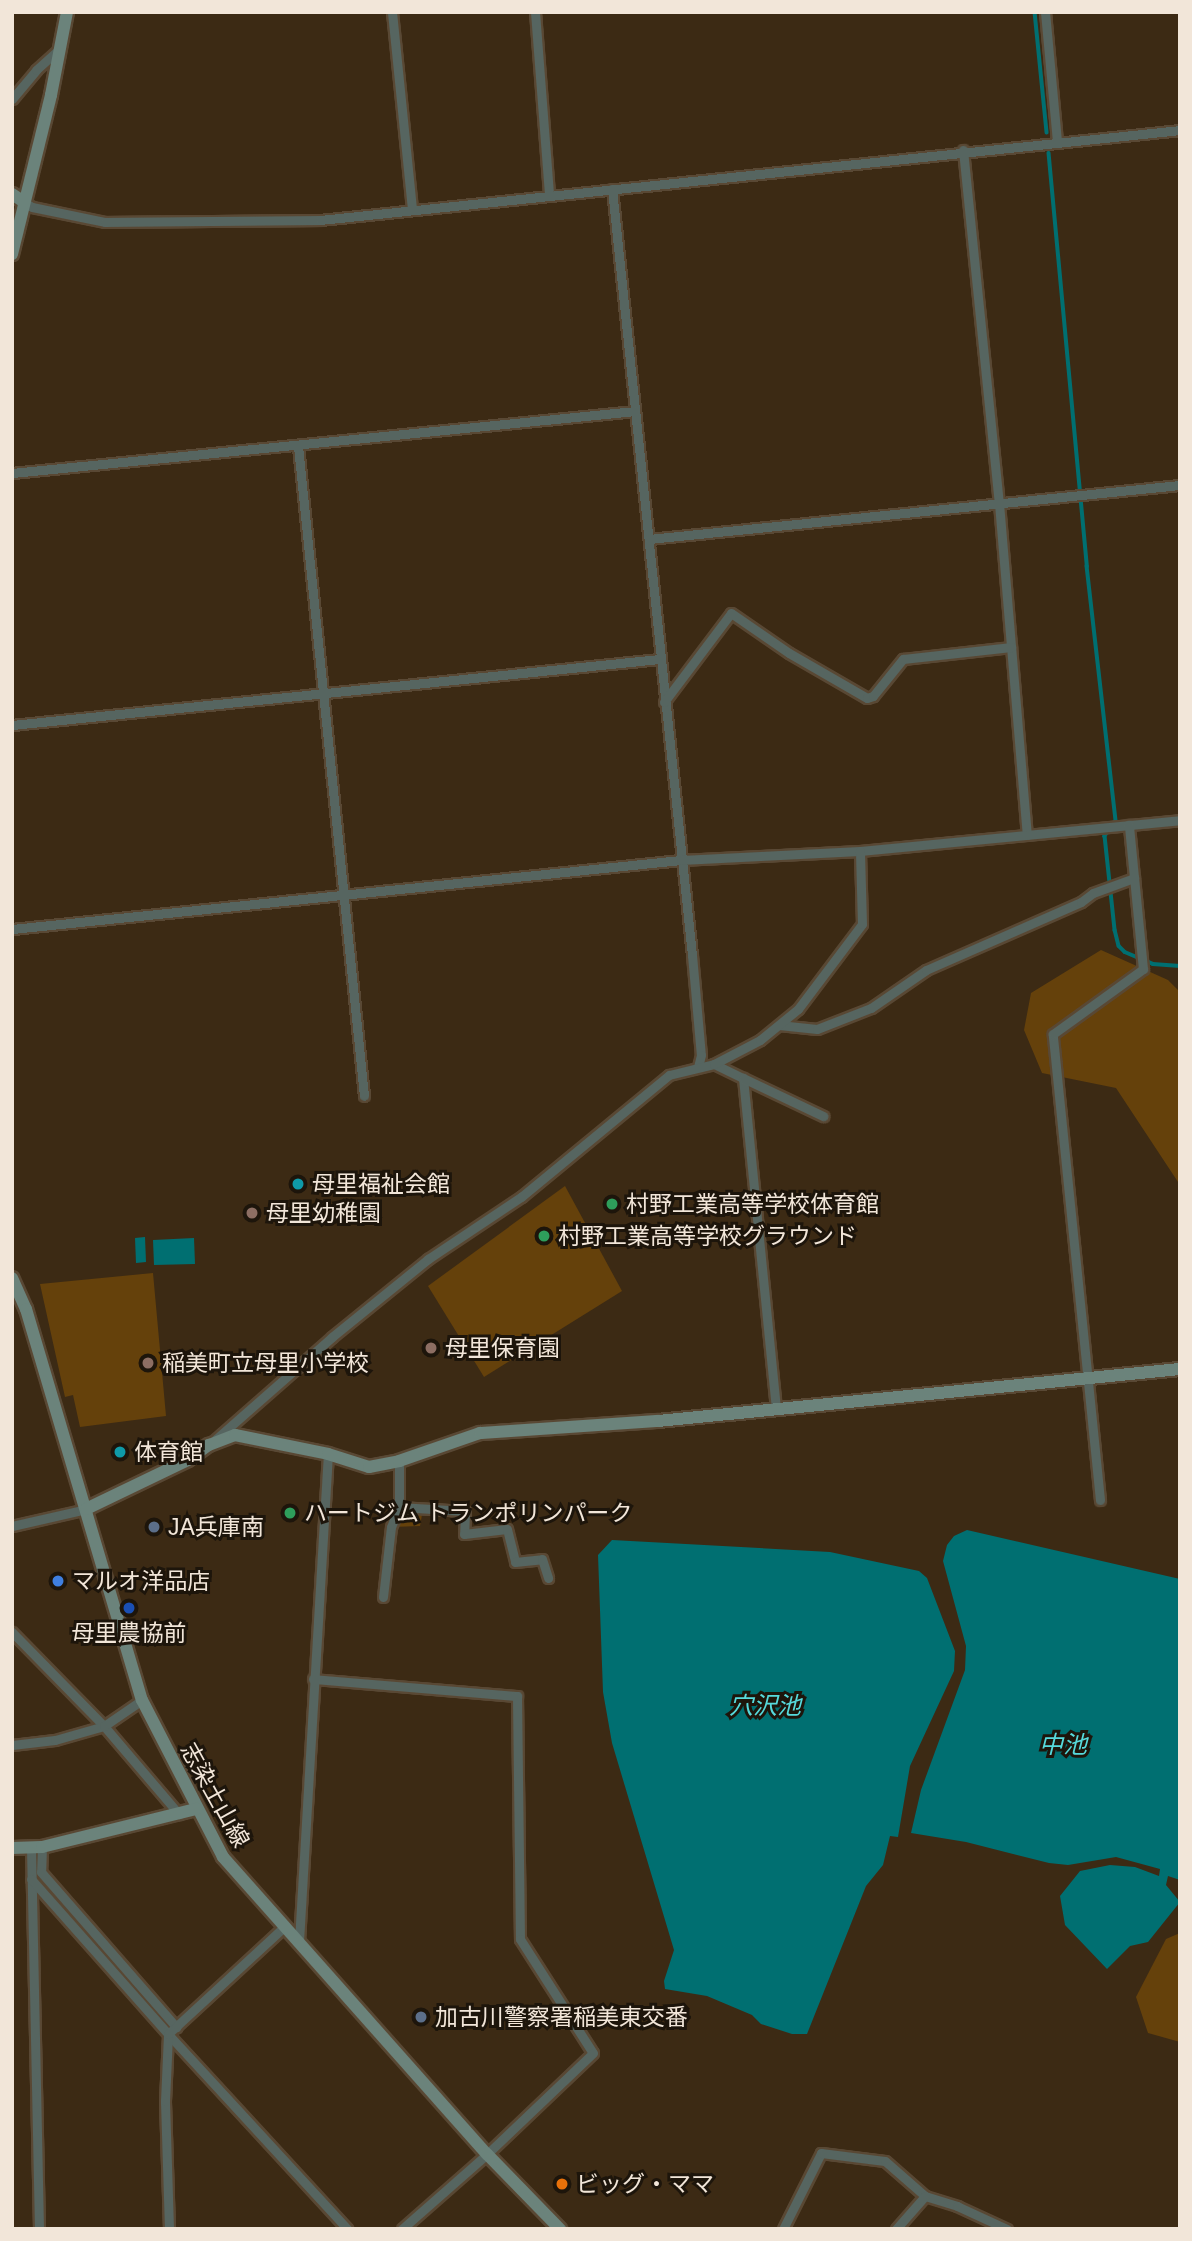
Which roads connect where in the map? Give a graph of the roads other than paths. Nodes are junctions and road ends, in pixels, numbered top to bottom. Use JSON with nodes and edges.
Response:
{"nodes":[{"id":1,"x":67,"y":12,"type":"edge"},
{"id":2,"x":392,"y":12,"type":"edge"},
{"id":3,"x":535,"y":12,"type":"edge"},
{"id":4,"x":1045,"y":12,"type":"edge"},
{"id":5,"x":60,"y":48,"type":"junction"},
{"id":6,"x":12,"y":99,"type":"edge"},
{"id":7,"x":1180,"y":130,"type":"edge"},
{"id":8,"x":1057,"y":142,"type":"junction"},
{"id":9,"x":963,"y":150,"type":"junction"},
{"id":10,"x":611,"y":189,"type":"junction"},
{"id":11,"x":12,"y":194,"type":"edge"},
{"id":12,"x":549,"y":195,"type":"junction"},
{"id":13,"x":24,"y":202,"type":"junction"},
{"id":14,"x":412,"y":209,"type":"junction"},
{"id":15,"x":12,"y":254,"type":"edge"},
{"id":16,"x":635,"y":411,"type":"junction"},
{"id":17,"x":298,"y":446,"type":"junction"},
{"id":18,"x":12,"y":473,"type":"edge"},
{"id":19,"x":1180,"y":485,"type":"edge"},
{"id":20,"x":999,"y":503,"type":"junction"},
{"id":21,"x":649,"y":539,"type":"junction"},
{"id":22,"x":1012,"y":648,"type":"junction"},
{"id":23,"x":660,"y":659,"type":"junction"},
{"id":24,"x":323,"y":693,"type":"junction"},
{"id":25,"x":664,"y":702,"type":"junction"},
{"id":26,"x":12,"y":725,"type":"edge"},
{"id":27,"x":1180,"y":820,"type":"edge"},
{"id":28,"x":1129,"y":825,"type":"junction"},
{"id":29,"x":1027,"y":835,"type":"junction"},
{"id":30,"x":860,"y":851,"type":"junction"},
{"id":31,"x":681,"y":860,"type":"junction"},
{"id":32,"x":1134,"y":878,"type":"junction"},
{"id":33,"x":344,"y":894,"type":"junction"},
{"id":34,"x":12,"y":929,"type":"edge"},
{"id":35,"x":779,"y":1025,"type":"junction"},
{"id":36,"x":714,"y":1064,"type":"junction"},
{"id":37,"x":698,"y":1068,"type":"junction"},
{"id":38,"x":743,"y":1078,"type":"junction"},
{"id":39,"x":365,"y":1096,"type":"dead end"},
{"id":40,"x":823,"y":1116,"type":"dead end"},
{"id":41,"x":12,"y":1278,"type":"edge"},
{"id":42,"x":1180,"y":1369,"type":"edge"},
{"id":43,"x":1087,"y":1379,"type":"junction"},
{"id":44,"x":776,"y":1409,"type":"junction"},
{"id":45,"x":209,"y":1445,"type":"junction"},
{"id":46,"x":328,"y":1454,"type":"junction"},
{"id":47,"x":399,"y":1461,"type":"junction"},
{"id":48,"x":1100,"y":1500,"type":"dead end"},
{"id":49,"x":399,"y":1507,"type":"junction"},
{"id":50,"x":86,"y":1508,"type":"junction"},
{"id":51,"x":12,"y":1526,"type":"edge"},
{"id":52,"x":548,"y":1578,"type":"dead end"},
{"id":53,"x":383,"y":1597,"type":"dead end"},
{"id":54,"x":12,"y":1632,"type":"edge"},
{"id":55,"x":313,"y":1679,"type":"junction"},
{"id":56,"x":142,"y":1700,"type":"junction"},
{"id":57,"x":104,"y":1727,"type":"junction"},
{"id":58,"x":12,"y":1745,"type":"edge"},
{"id":59,"x":196,"y":1809,"type":"junction"},
{"id":60,"x":179,"y":1814,"type":"junction"},
{"id":61,"x":36,"y":1847,"type":"junction"},
{"id":62,"x":12,"y":1848,"type":"edge"},
{"id":63,"x":32,"y":1879,"type":"junction"},
{"id":64,"x":285,"y":1926,"type":"junction"},
{"id":65,"x":299,"y":1941,"type":"junction"},
{"id":66,"x":176,"y":2027,"type":"junction"},
{"id":67,"x":168,"y":2034,"type":"junction"},
{"id":68,"x":487,"y":2154,"type":"junction"},
{"id":69,"x":925,"y":2196,"type":"junction"},
{"id":70,"x":39,"y":2229,"type":"edge"},
{"id":71,"x":169,"y":2229,"type":"edge"},
{"id":72,"x":347,"y":2229,"type":"edge"},
{"id":73,"x":402,"y":2229,"type":"edge"},
{"id":74,"x":560,"y":2229,"type":"edge"},
{"id":75,"x":783,"y":2229,"type":"edge"},
{"id":76,"x":896,"y":2229,"type":"edge"},
{"id":77,"x":1007,"y":2229,"type":"edge"}],
"edges":[{"from":1,"to":5,"type":"main road"},
{"from":2,"to":14,"type":"street"},
{"from":3,"to":12,"type":"street"},
{"from":4,"to":8,"type":"street"},
{"from":5,"to":6,"type":"street"},
{"from":5,"to":13,"type":"main road"},
{"from":7,"to":8,"type":"street"},
{"from":8,"to":9,"type":"street"},
{"from":9,"to":10,"type":"street"},
{"from":9,"to":20,"type":"street"},
{"from":10,"to":12,"type":"street"},
{"from":10,"to":16,"type":"street"},
{"from":11,"to":13,"type":"main road"},
{"from":12,"to":14,"type":"street"},
{"from":13,"to":14,"type":"street"},
{"from":13,"to":15,"type":"main road"},
{"from":16,"to":17,"type":"street"},
{"from":16,"to":21,"type":"street"},
{"from":17,"to":18,"type":"street"},
{"from":17,"to":24,"type":"street"},
{"from":19,"to":20,"type":"street"},
{"from":20,"to":21,"type":"street"},
{"from":20,"to":22,"type":"street"},
{"from":21,"to":23,"type":"street"},
{"from":22,"to":25,"type":"street"},
{"from":22,"to":29,"type":"street"},
{"from":23,"to":24,"type":"street"},
{"from":23,"to":25,"type":"street"},
{"from":24,"to":26,"type":"street"},
{"from":24,"to":33,"type":"street"},
{"from":25,"to":31,"type":"street"},
{"from":27,"to":28,"type":"street"},
{"from":28,"to":29,"type":"street"},
{"from":28,"to":32,"type":"street"},
{"from":29,"to":30,"type":"street"},
{"from":30,"to":31,"type":"street"},
{"from":30,"to":35,"type":"street"},
{"from":31,"to":33,"type":"street"},
{"from":31,"to":37,"type":"street"},
{"from":32,"to":35,"type":"street"},
{"from":32,"to":43,"type":"street"},
{"from":33,"to":34,"type":"street"},
{"from":33,"to":39,"type":"street"},
{"from":35,"to":36,"type":"street"},
{"from":36,"to":37,"type":"street"},
{"from":36,"to":38,"type":"street"},
{"from":37,"to":45,"type":"street"},
{"from":38,"to":40,"type":"street"},
{"from":38,"to":44,"type":"street"},
{"from":41,"to":50,"type":"main road","name":"志染土山線"},
{"from":42,"to":43,"type":"main road"},
{"from":43,"to":44,"type":"main road"},
{"from":43,"to":48,"type":"street"},
{"from":44,"to":47,"type":"main road"},
{"from":45,"to":46,"type":"main road"},
{"from":45,"to":50,"type":"main road"},
{"from":46,"to":47,"type":"main road"},
{"from":46,"to":55,"type":"street"},
{"from":47,"to":49,"type":"street"},
{"from":49,"to":52,"type":"street"},
{"from":49,"to":53,"type":"street"},
{"from":50,"to":51,"type":"street"},
{"from":50,"to":56,"type":"main road","name":"志染土山線"},
{"from":54,"to":57,"type":"street"},
{"from":55,"to":65,"type":"street"},
{"from":55,"to":68,"type":"street"},
{"from":56,"to":57,"type":"street"},
{"from":56,"to":59,"type":"main road","name":"志染土山線"},
{"from":57,"to":58,"type":"street"},
{"from":57,"to":60,"type":"street"},
{"from":59,"to":60,"type":"main road"},
{"from":59,"to":64,"type":"main road","name":"志染土山線"},
{"from":60,"to":61,"type":"main road"},
{"from":61,"to":62,"type":"main road"},
{"from":61,"to":63,"type":"street"},
{"from":61,"to":66,"type":"street"},
{"from":63,"to":67,"type":"street"},
{"from":63,"to":70,"type":"street"},
{"from":64,"to":65,"type":"main road","name":"志染土山線"},
{"from":64,"to":66,"type":"street"},
{"from":65,"to":68,"type":"main road","name":"志染土山線"},
{"from":66,"to":67,"type":"street"},
{"from":67,"to":71,"type":"street"},
{"from":67,"to":72,"type":"street"},
{"from":68,"to":73,"type":"street"},
{"from":68,"to":74,"type":"main road","name":"志染土山線"},
{"from":69,"to":75,"type":"street"},
{"from":69,"to":76,"type":"street"},
{"from":69,"to":77,"type":"street"}]}
